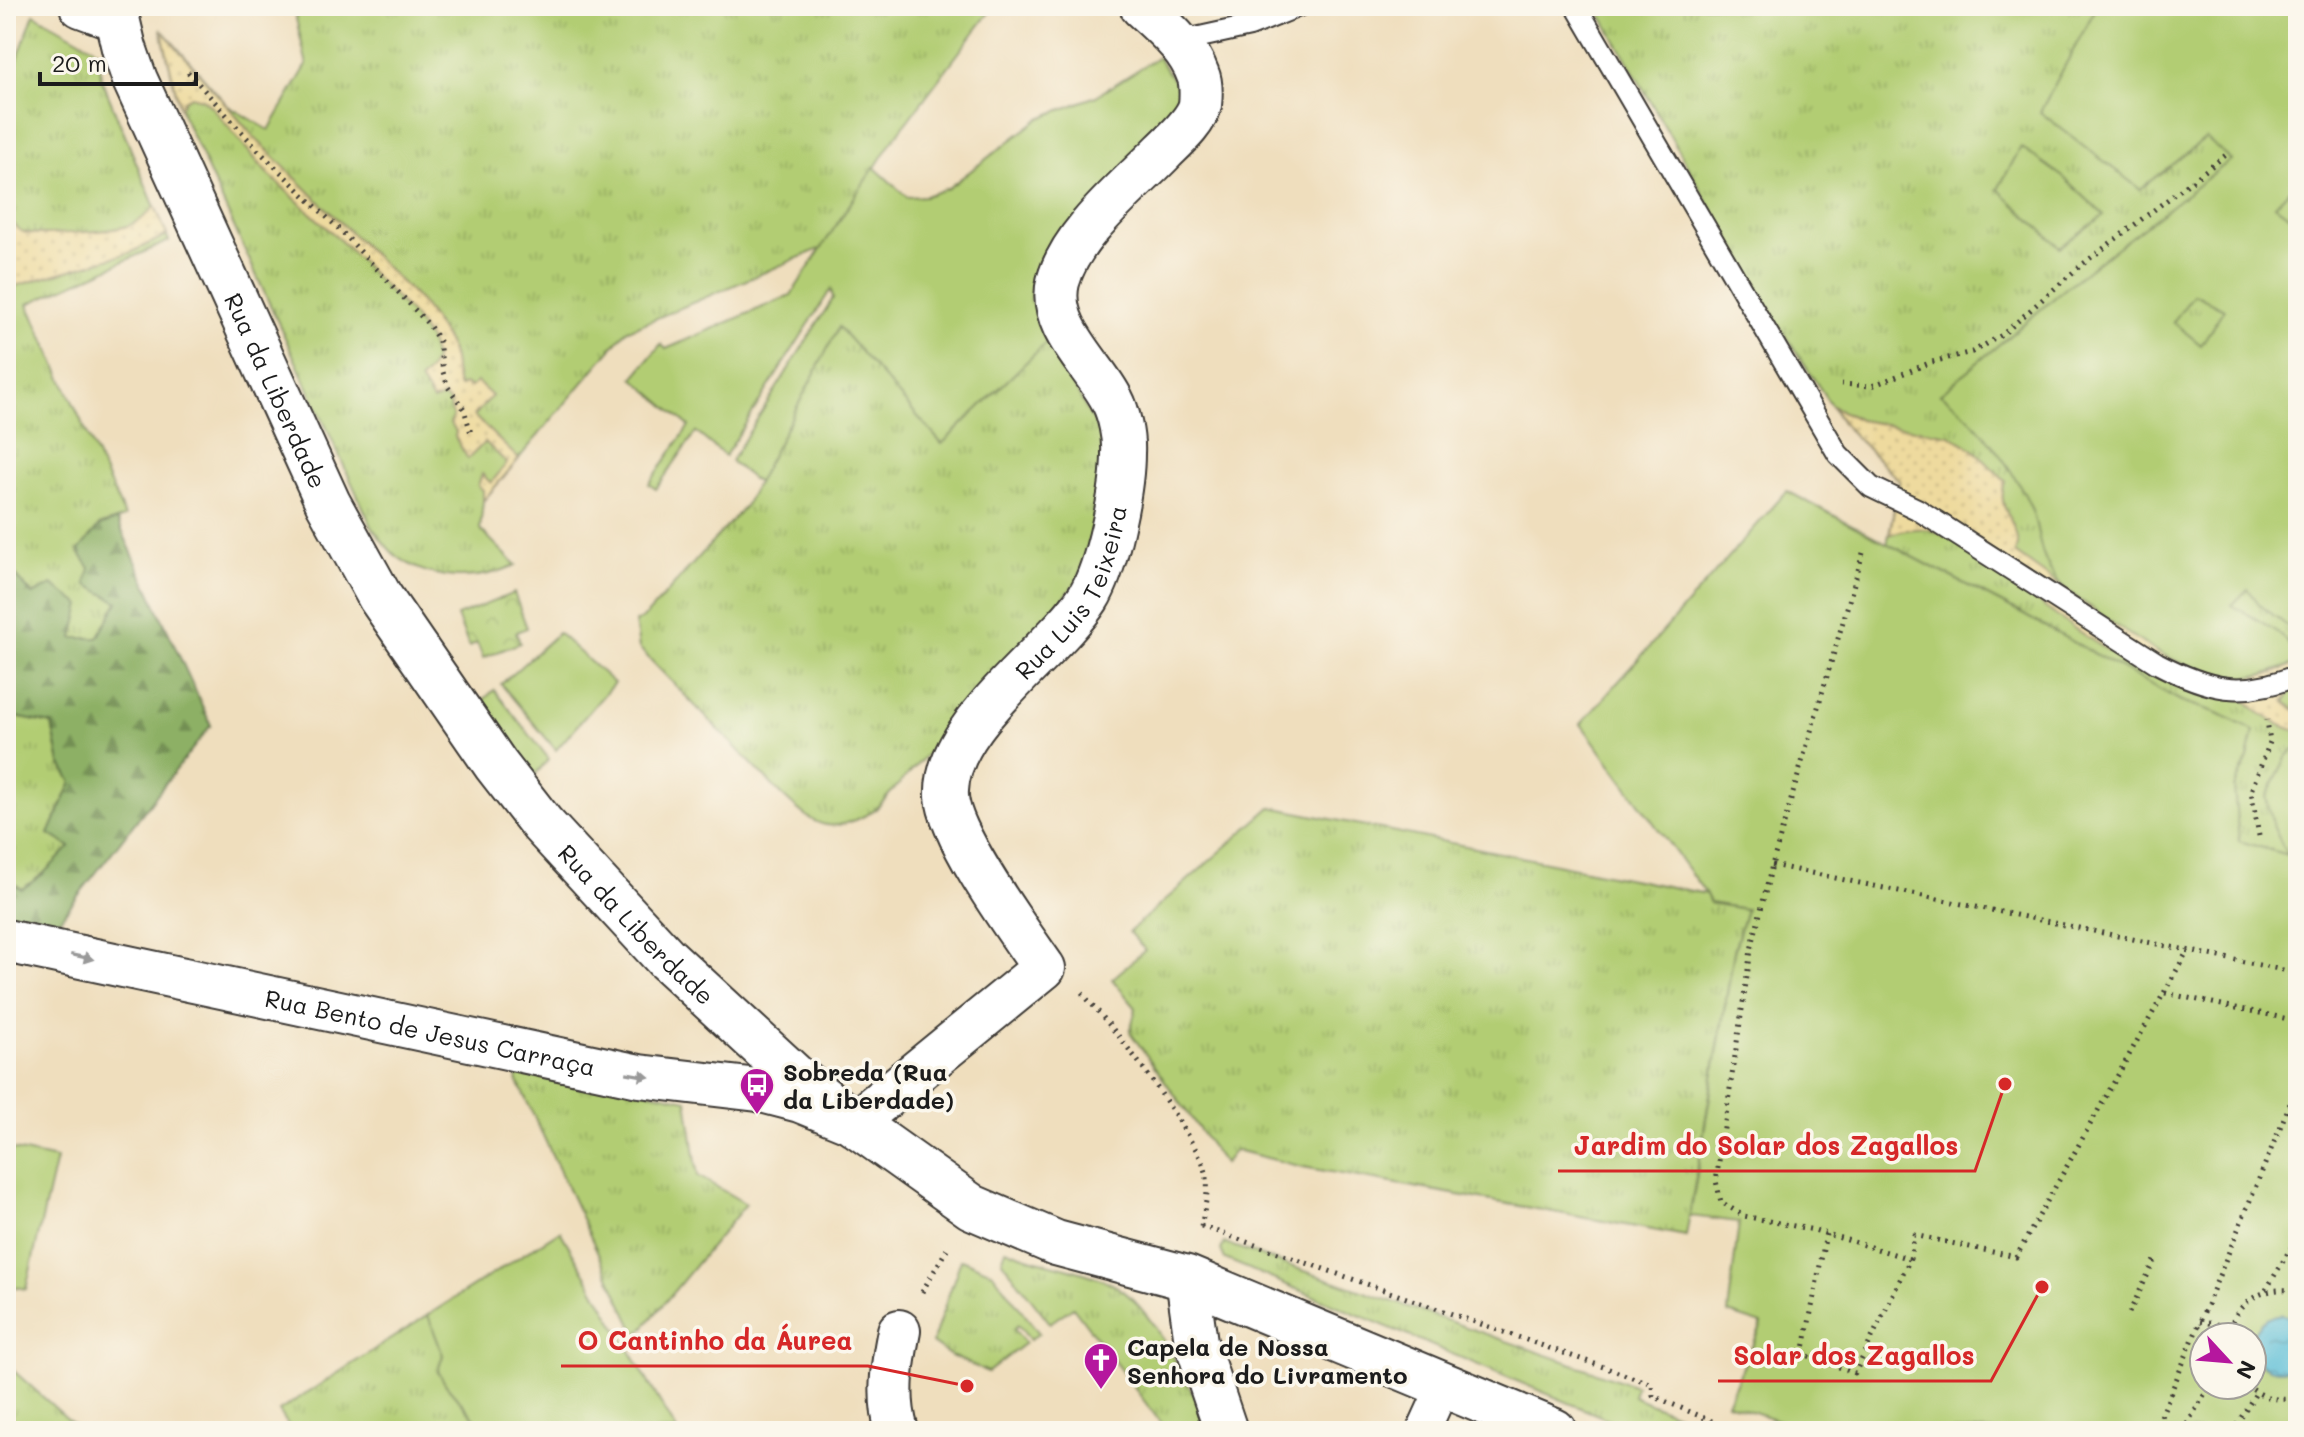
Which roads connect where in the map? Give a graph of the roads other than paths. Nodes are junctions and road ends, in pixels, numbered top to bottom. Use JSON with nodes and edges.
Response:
{"nodes":[{"id":1,"x":1141,"y":6,"type":"edge"},
{"id":2,"x":1299,"y":6,"type":"edge"},
{"id":3,"x":1576,"y":6,"type":"edge"},
{"id":4,"x":104,"y":10,"type":"edge"},
{"id":5,"x":1177,"y":42,"type":"junction"},
{"id":6,"x":2298,"y":675,"type":"edge"},
{"id":7,"x":6,"y":941,"type":"edge"},
{"id":8,"x":854,"y":1123,"type":"junction"},
{"id":9,"x":1187,"y":1278,"type":"junction"},
{"id":10,"x":899,"y":1331,"type":"dead end"},
{"id":11,"x":1444,"y":1385,"type":"junction"},
{"id":12,"x":897,"y":1431,"type":"edge"},
{"id":13,"x":1226,"y":1431,"type":"edge"},
{"id":14,"x":1423,"y":1431,"type":"edge"},
{"id":15,"x":1554,"y":1431,"type":"edge"}],
"edges":[{"from":1,"to":5,"type":"street","name":"Rua Luis Teixeira"},
{"from":2,"to":5,"type":"lane"},
{"from":3,"to":6,"type":"lane"},
{"from":4,"to":8,"type":"street","name":"Rua da Liberdade"},
{"from":5,"to":8,"type":"street","name":"Rua Luis Teixeira"},
{"from":7,"to":8,"type":"street","name":"Rua Bento de Jesus Carraça","one_way":true},
{"from":8,"to":9,"type":"street","name":"Rua da Liberdade"},
{"from":9,"to":11,"type":"street","name":"Rua da Liberdade"},
{"from":9,"to":13,"type":"street"},
{"from":10,"to":12,"type":"street"},
{"from":11,"to":14,"type":"street"},
{"from":11,"to":15,"type":"street","name":"Rua da Liberdade"}]}
